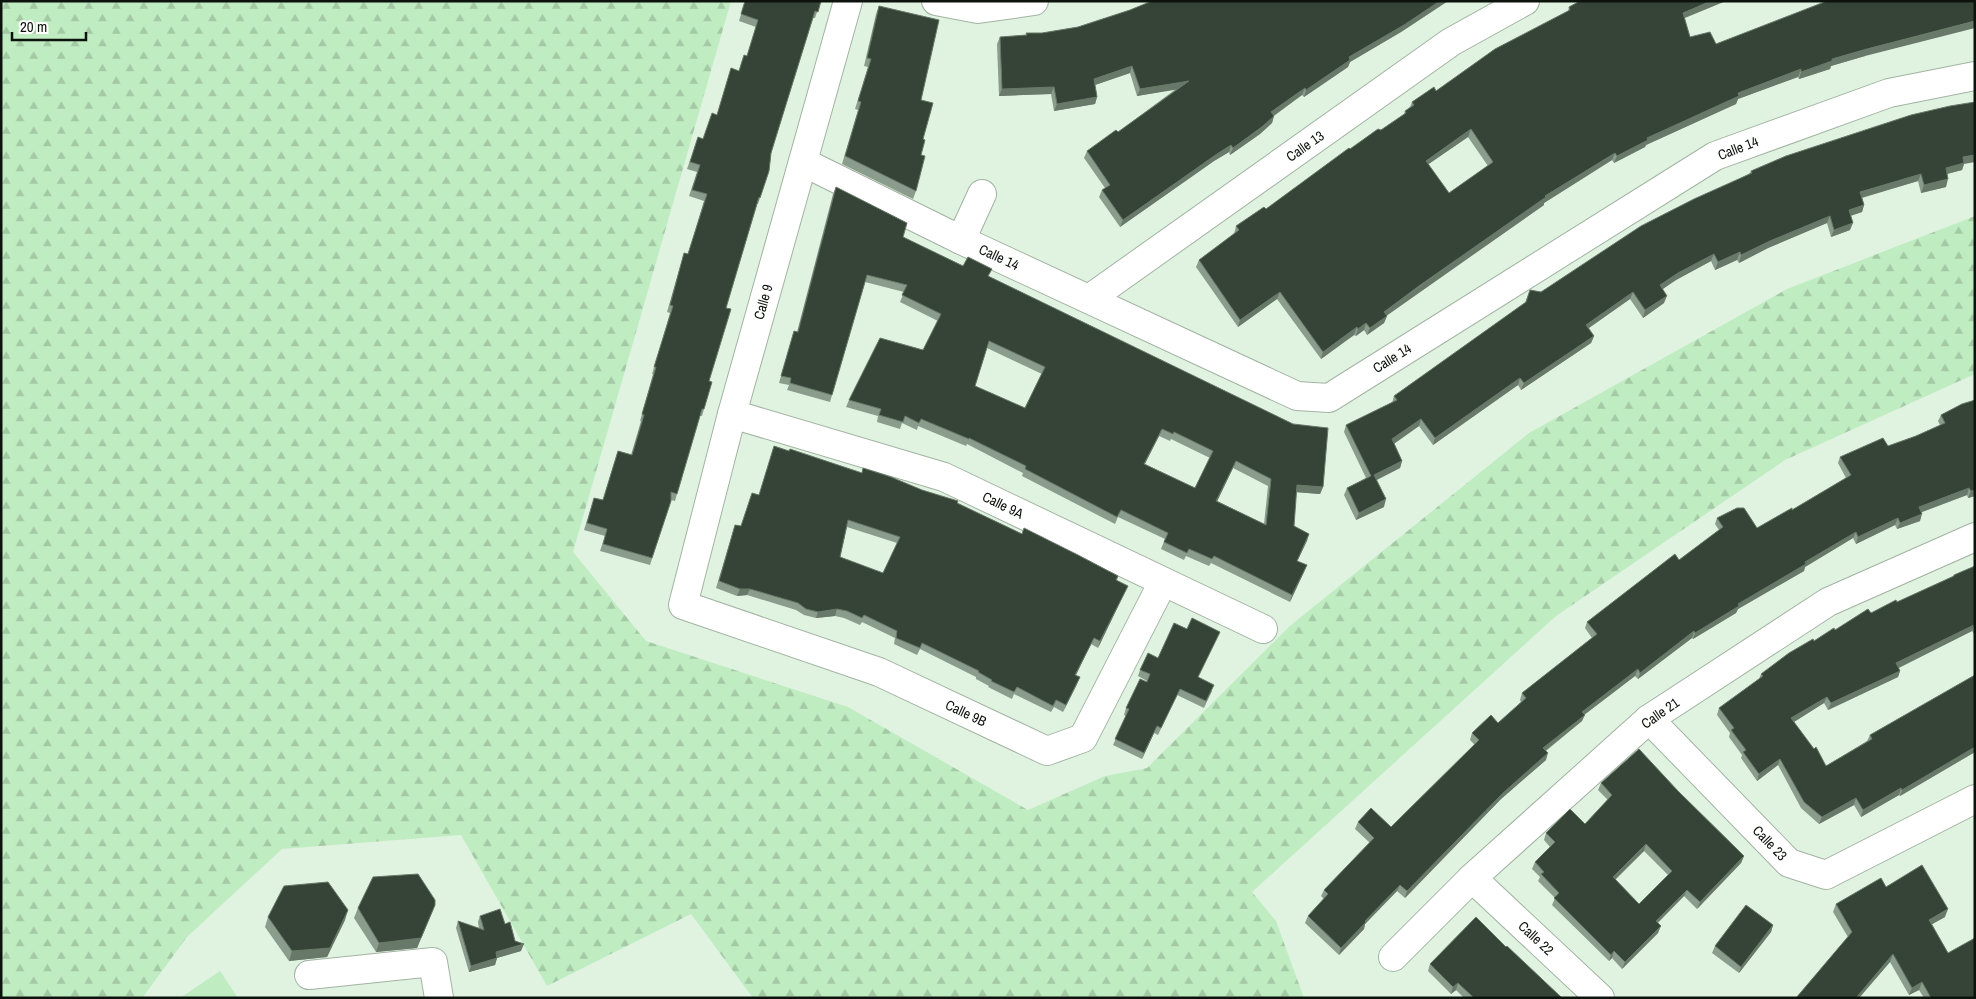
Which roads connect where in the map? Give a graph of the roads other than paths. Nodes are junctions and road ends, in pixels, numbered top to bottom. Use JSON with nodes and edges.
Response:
{"nodes":[{"id":1,"x":848,"y":1,"type":"edge"},
{"id":2,"x":936,"y":1,"type":"edge"},
{"id":3,"x":1034,"y":1,"type":"edge"},
{"id":4,"x":1525,"y":1,"type":"edge"},
{"id":5,"x":1975,"y":76,"type":"edge"},
{"id":6,"x":803,"y":162,"type":"junction"},
{"id":7,"x":982,"y":194,"type":"dead end"},
{"id":8,"x":961,"y":240,"type":"junction"},
{"id":9,"x":1089,"y":299,"type":"junction"},
{"id":10,"x":732,"y":414,"type":"junction"},
{"id":11,"x":1975,"y":537,"type":"edge"},
{"id":12,"x":1163,"y":582,"type":"junction"},
{"id":13,"x":682,"y":605,"type":"joint"},
{"id":14,"x":1263,"y":629,"type":"dead end"},
{"id":15,"x":1649,"y":719,"type":"junction"},
{"id":16,"x":1975,"y":799,"type":"edge"},
{"id":17,"x":1472,"y":878,"type":"junction"},
{"id":18,"x":1393,"y":957,"type":"dead end"},
{"id":19,"x":309,"y":975,"type":"dead end"},
{"id":20,"x":439,"y":998,"type":"edge"},
{"id":21,"x":1600,"y":998,"type":"edge"}],
"edges":[{"from":1,"to":6,"type":"street","name":"Calle 9"},
{"from":2,"to":3,"type":"street"},
{"from":4,"to":9,"type":"street","name":"Calle 13"},
{"from":5,"to":9,"type":"street","name":"Calle 14"},
{"from":6,"to":8,"type":"street","name":"Calle 14"},
{"from":6,"to":10,"type":"street","name":"Calle 9"},
{"from":7,"to":8,"type":"street"},
{"from":8,"to":9,"type":"street","name":"Calle 14"},
{"from":10,"to":12,"type":"street","name":"Calle 9A"},
{"from":10,"to":13,"type":"street","name":"Calle 9"},
{"from":11,"to":15,"type":"street","name":"Calle 21"},
{"from":12,"to":13,"type":"street","name":"Calle 9B"},
{"from":12,"to":14,"type":"street","name":"Calle 9A"},
{"from":15,"to":16,"type":"street","name":"Calle 23"},
{"from":15,"to":17,"type":"street","name":"Calle 21"},
{"from":17,"to":18,"type":"street","name":"Calle 21"},
{"from":17,"to":21,"type":"street","name":"Calle 22"},
{"from":19,"to":20,"type":"street"}]}
